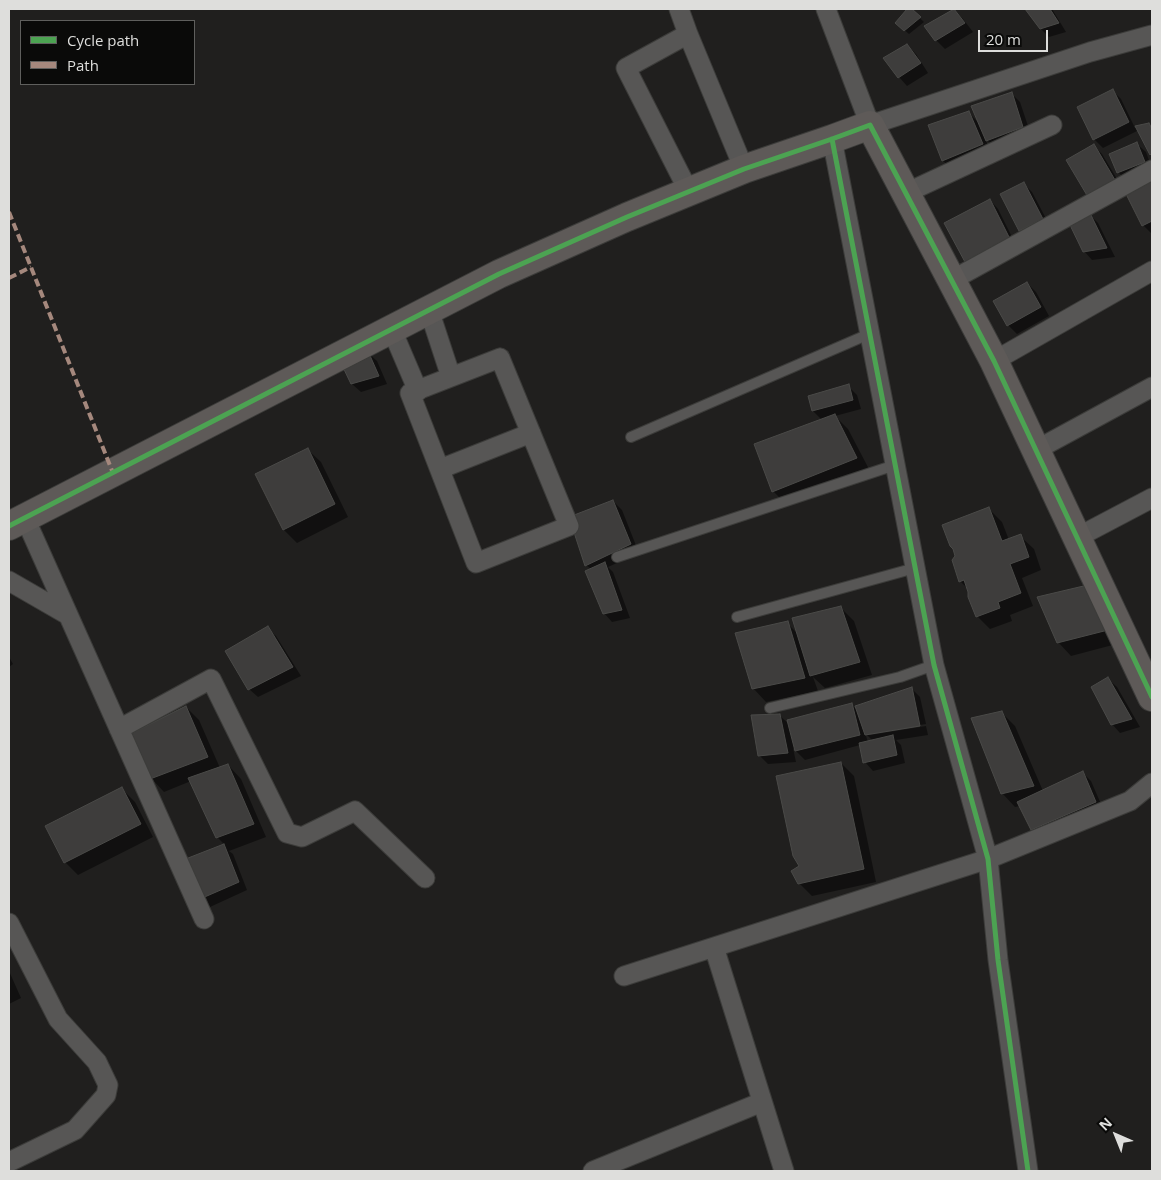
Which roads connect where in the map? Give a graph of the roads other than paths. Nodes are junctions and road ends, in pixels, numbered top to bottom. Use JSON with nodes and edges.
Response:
{"nodes":[{"id":1,"x":679,"y":9,"type":"edge"},
{"id":2,"x":826,"y":9,"type":"edge"},
{"id":3,"x":688,"y":34,"type":"junction"},
{"id":4,"x":1152,"y":34,"type":"edge"},
{"id":5,"x":870,"y":125,"type":"junction"},
{"id":6,"x":1052,"y":125,"type":"dead end"},
{"id":7,"x":832,"y":140,"type":"junction"},
{"id":8,"x":744,"y":170,"type":"junction"},
{"id":9,"x":1152,"y":170,"type":"edge"},
{"id":10,"x":688,"y":192,"type":"junction"},
{"id":11,"x":906,"y":193,"type":"junction"},
{"id":12,"x":1152,"y":271,"type":"edge"},
{"id":13,"x":952,"y":280,"type":"junction"},
{"id":14,"x":429,"y":310,"type":"junction"},
{"id":15,"x":392,"y":330,"type":"junction"},
{"id":16,"x":869,"y":334,"type":"junction"},
{"id":17,"x":994,"y":361,"type":"junction"},
{"id":18,"x":451,"y":377,"type":"junction"},
{"id":19,"x":1152,"y":386,"type":"edge"},
{"id":20,"x":418,"y":391,"type":"junction"},
{"id":21,"x":531,"y":433,"type":"junction"},
{"id":22,"x":631,"y":437,"type":"dead end"},
{"id":23,"x":1036,"y":450,"type":"junction"},
{"id":24,"x":895,"y":465,"type":"junction"},
{"id":25,"x":440,"y":469,"type":"junction"},
{"id":26,"x":1152,"y":498,"type":"edge"},
{"id":27,"x":17,"y":522,"type":"edge"},
{"id":28,"x":1078,"y":537,"type":"junction"},
{"id":29,"x":617,"y":556,"type":"dead end"},
{"id":30,"x":915,"y":568,"type":"junction"},
{"id":31,"x":9,"y":581,"type":"edge"},
{"id":32,"x":68,"y":615,"type":"junction"},
{"id":33,"x":737,"y":617,"type":"dead end"},
{"id":34,"x":934,"y":665,"type":"junction"},
{"id":35,"x":1152,"y":697,"type":"edge"},
{"id":36,"x":770,"y":708,"type":"dead end"},
{"id":37,"x":119,"y":729,"type":"junction"},
{"id":38,"x":1152,"y":783,"type":"edge"},
{"id":39,"x":988,"y":859,"type":"junction"},
{"id":40,"x":425,"y":878,"type":"dead end"},
{"id":41,"x":204,"y":918,"type":"dead end"},
{"id":42,"x":9,"y":923,"type":"edge"},
{"id":43,"x":714,"y":947,"type":"junction"},
{"id":44,"x":624,"y":976,"type":"dead end"},
{"id":45,"x":762,"y":1102,"type":"junction"},
{"id":46,"x":9,"y":1162,"type":"edge"},
{"id":47,"x":594,"y":1171,"type":"edge"},
{"id":48,"x":784,"y":1171,"type":"edge"},
{"id":49,"x":1028,"y":1171,"type":"edge"}],
"edges":[{"from":1,"to":3,"type":"street"},
{"from":2,"to":5,"type":"street"},
{"from":3,"to":8,"type":"street"},
{"from":3,"to":10,"type":"street"},
{"from":4,"to":5,"type":"street"},
{"from":5,"to":7,"type":"street"},
{"from":5,"to":11,"type":"street"},
{"from":6,"to":11,"type":"street"},
{"from":7,"to":8,"type":"street"},
{"from":7,"to":16,"type":"street"},
{"from":8,"to":10,"type":"street"},
{"from":9,"to":13,"type":"street"},
{"from":10,"to":14,"type":"street"},
{"from":11,"to":13,"type":"street"},
{"from":12,"to":17,"type":"street"},
{"from":13,"to":17,"type":"street"},
{"from":14,"to":15,"type":"street"},
{"from":14,"to":18,"type":"street"},
{"from":15,"to":20,"type":"street"},
{"from":15,"to":27,"type":"street"},
{"from":16,"to":22,"type":"lane"},
{"from":16,"to":24,"type":"street"},
{"from":17,"to":23,"type":"street"},
{"from":18,"to":20,"type":"street"},
{"from":18,"to":21,"type":"street"},
{"from":19,"to":23,"type":"street"},
{"from":20,"to":25,"type":"street"},
{"from":21,"to":25,"type":"street"},
{"from":21,"to":25,"type":"street"},
{"from":23,"to":28,"type":"street"},
{"from":24,"to":29,"type":"lane"},
{"from":24,"to":30,"type":"street"},
{"from":26,"to":28,"type":"street"},
{"from":27,"to":32,"type":"street"},
{"from":28,"to":35,"type":"street"},
{"from":30,"to":33,"type":"lane"},
{"from":30,"to":34,"type":"street"},
{"from":31,"to":32,"type":"street"},
{"from":32,"to":37,"type":"street"},
{"from":34,"to":36,"type":"lane"},
{"from":34,"to":39,"type":"street"},
{"from":37,"to":40,"type":"street"},
{"from":37,"to":41,"type":"street"},
{"from":38,"to":39,"type":"street"},
{"from":39,"to":43,"type":"street"},
{"from":39,"to":49,"type":"street"},
{"from":42,"to":46,"type":"street"},
{"from":43,"to":44,"type":"street"},
{"from":43,"to":45,"type":"street"},
{"from":45,"to":47,"type":"street"},
{"from":45,"to":48,"type":"street"}]}
